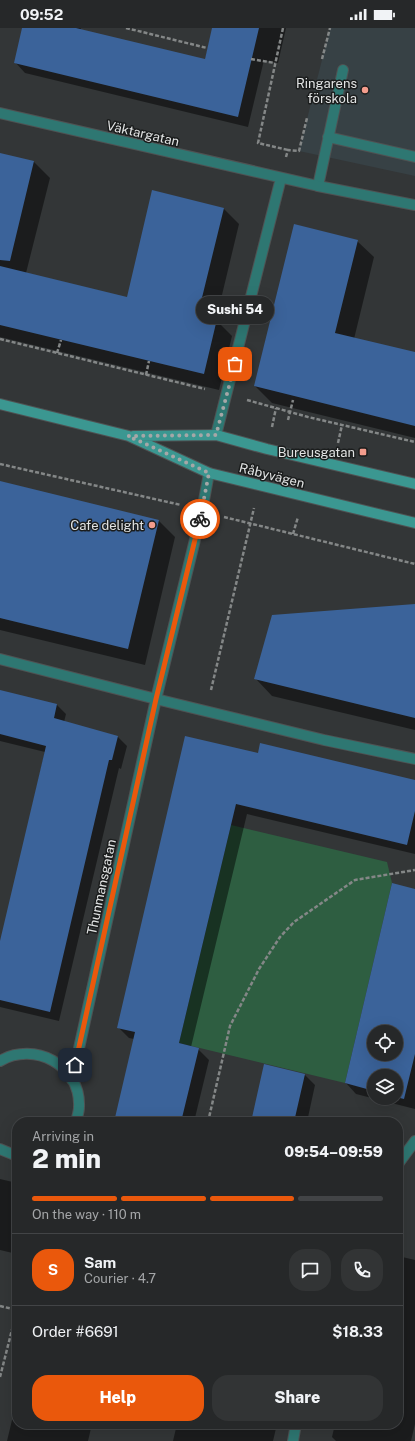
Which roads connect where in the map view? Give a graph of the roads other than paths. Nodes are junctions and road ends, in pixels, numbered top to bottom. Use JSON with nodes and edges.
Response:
{"nodes":[{"id":1,"x":343,"y":70,"type":"dead end"},
{"id":2,"x":0,"y":113,"type":"edge"},
{"id":3,"x":328,"y":137,"type":"junction"},
{"id":4,"x":415,"y":157,"type":"edge"},
{"id":5,"x":281,"y":178,"type":"junction"},
{"id":6,"x":318,"y":186,"type":"junction"},
{"id":7,"x":415,"y":205,"type":"edge"},
{"id":8,"x":0,"y":404,"type":"edge"},
{"id":9,"x":216,"y":435,"type":"junction"},
{"id":10,"x":128,"y":436,"type":"junction"},
{"id":11,"x":209,"y":473,"type":"junction"},
{"id":12,"x":415,"y":484,"type":"edge"},
{"id":13,"x":415,"y":523,"type":"edge"},
{"id":14,"x":0,"y":658,"type":"edge"},
{"id":15,"x":156,"y":699,"type":"junction"},
{"id":16,"x":415,"y":759,"type":"edge"},
{"id":17,"x":0,"y":1061,"type":"edge"},
{"id":18,"x":72,"y":1080,"type":"junction"},
{"id":19,"x":77,"y":1117,"type":"edge"},
{"id":20,"x":415,"y":1141,"type":"edge"},
{"id":21,"x":0,"y":1149,"type":"edge"},
{"id":22,"x":12,"y":1154,"type":"edge"},
{"id":23,"x":403,"y":1157,"type":"edge"},
{"id":24,"x":295,"y":1429,"type":"edge"},
{"id":25,"x":292,"y":1441,"type":"edge"}],
"edges":[{"from":1,"to":3,"type":"street"},
{"from":2,"to":5,"type":"street","name":"Väktargatan"},
{"from":3,"to":4,"type":"street"},
{"from":3,"to":6,"type":"street"},
{"from":5,"to":6,"type":"street","name":"Väktargatan"},
{"from":5,"to":9,"type":"street"},
{"from":6,"to":7,"type":"street","name":"Väktargatan"},
{"from":8,"to":10,"type":"main road","name":"Råbyvägen"},
{"from":9,"to":10,"type":"main road","name":"Råbyvägen"},
{"from":9,"to":12,"type":"main road","name":"Råbyvägen"},
{"from":10,"to":11,"type":"main road","name":"Råbyvägen"},
{"from":11,"to":13,"type":"main road","name":"Råbyvägen"},
{"from":11,"to":15,"type":"street","name":"Thunmansgatan"},
{"from":14,"to":15,"type":"street"},
{"from":15,"to":16,"type":"street"},
{"from":15,"to":18,"type":"street","name":"Thunmansgatan"},
{"from":17,"to":18,"type":"street"},
{"from":18,"to":19,"type":"street"},
{"from":20,"to":23,"type":"street"},
{"from":21,"to":22,"type":"street"},
{"from":24,"to":25,"type":"street"}]}
